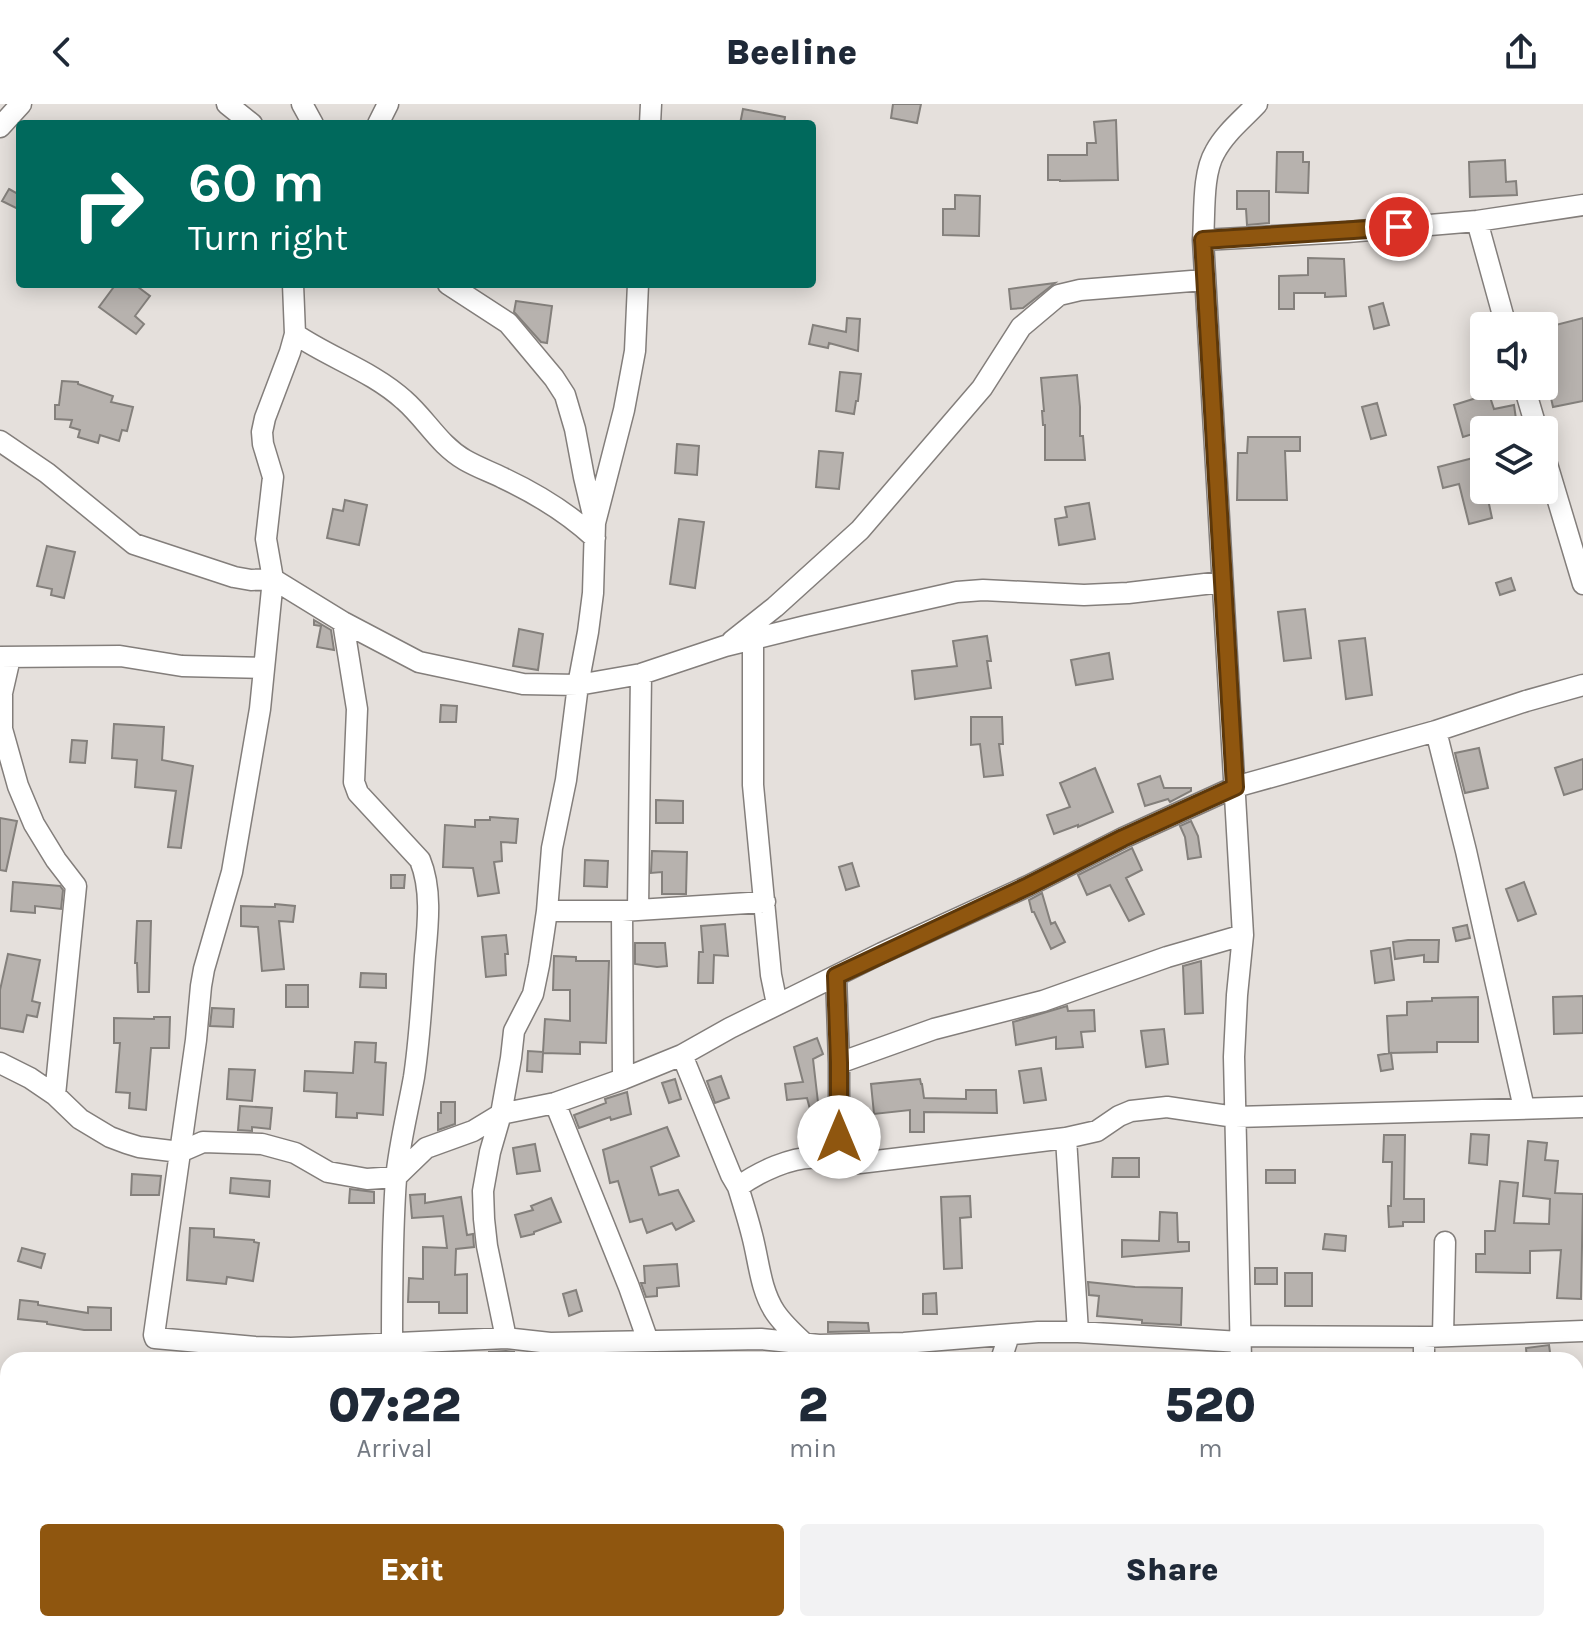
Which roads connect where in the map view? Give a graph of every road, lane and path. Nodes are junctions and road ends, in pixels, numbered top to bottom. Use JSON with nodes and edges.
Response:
{"nodes":[{"id":1,"x":21,"y":104,"type":"edge"},
{"id":2,"x":227,"y":104,"type":"edge"},
{"id":3,"x":1257,"y":104,"type":"edge"},
{"id":4,"x":247,"y":120,"type":"edge"},
{"id":5,"x":0,"y":127,"type":"edge"},
{"id":6,"x":1583,"y":205,"type":"edge"},
{"id":7,"x":1477,"y":221,"type":"junction"},
{"id":8,"x":1203,"y":240,"type":"junction"},
{"id":9,"x":1204,"y":280,"type":"junction"},
{"id":10,"x":293,"y":288,"type":"edge"},
{"id":11,"x":454,"y":288,"type":"edge"},
{"id":12,"x":638,"y":288,"type":"edge"},
{"id":13,"x":1502,"y":312,"type":"edge"},
{"id":14,"x":295,"y":334,"type":"junction"},
{"id":15,"x":0,"y":441,"type":"edge"},
{"id":16,"x":1558,"y":501,"type":"edge"},
{"id":17,"x":595,"y":530,"type":"junction"},
{"id":18,"x":273,"y":579,"type":"junction"},
{"id":19,"x":1222,"y":582,"type":"junction"},
{"id":20,"x":1583,"y":584,"type":"edge"},
{"id":21,"x":343,"y":622,"type":"junction"},
{"id":22,"x":753,"y":640,"type":"junction"},
{"id":23,"x":725,"y":646,"type":"junction"},
{"id":24,"x":5,"y":657,"type":"edge"},
{"id":25,"x":264,"y":668,"type":"junction"},
{"id":26,"x":641,"y":674,"type":"junction"},
{"id":27,"x":578,"y":685,"type":"junction"},
{"id":28,"x":1583,"y":685,"type":"edge"},
{"id":29,"x":1436,"y":731,"type":"junction"},
{"id":30,"x":1235,"y":787,"type":"junction"},
{"id":31,"x":765,"y":902,"type":"junction"},
{"id":32,"x":547,"y":911,"type":"junction"},
{"id":33,"x":630,"y":911,"type":"junction"},
{"id":34,"x":1243,"y":935,"type":"junction"},
{"id":35,"x":836,"y":976,"type":"junction"},
{"id":36,"x":777,"y":1004,"type":"junction"},
{"id":37,"x":682,"y":1055,"type":"junction"},
{"id":38,"x":0,"y":1063,"type":"edge"},
{"id":39,"x":839,"y":1063,"type":"junction"},
{"id":40,"x":623,"y":1079,"type":"junction"},
{"id":41,"x":55,"y":1095,"type":"junction"},
{"id":42,"x":555,"y":1103,"type":"junction"},
{"id":43,"x":1583,"y":1107,"type":"edge"},
{"id":44,"x":1524,"y":1108,"type":"junction"},
{"id":45,"x":501,"y":1114,"type":"junction"},
{"id":46,"x":1235,"y":1117,"type":"junction"},
{"id":47,"x":1066,"y":1138,"type":"junction"},
{"id":48,"x":180,"y":1152,"type":"junction"},
{"id":49,"x":839,"y":1165,"type":"junction"},
{"id":50,"x":396,"y":1177,"type":"junction"},
{"id":51,"x":738,"y":1187,"type":"junction"},
{"id":52,"x":1445,"y":1242,"type":"dead end"},
{"id":53,"x":1583,"y":1331,"type":"edge"},
{"id":54,"x":1078,"y":1332,"type":"junction"},
{"id":55,"x":1009,"y":1335,"type":"junction"},
{"id":56,"x":1434,"y":1336,"type":"junction"},
{"id":57,"x":506,"y":1338,"type":"junction"},
{"id":58,"x":648,"y":1341,"type":"junction"},
{"id":59,"x":1240,"y":1346,"type":"edge"},
{"id":60,"x":386,"y":1349,"type":"edge"},
{"id":61,"x":814,"y":1350,"type":"edge"},
{"id":62,"x":550,"y":1351,"type":"edge"},
{"id":63,"x":1004,"y":1352,"type":"edge"},
{"id":64,"x":1427,"y":1352,"type":"edge"}],
"edges":[{"from":1,"to":5,"type":"street"},
{"from":2,"to":4,"type":"street"},
{"from":3,"to":8,"type":"street"},
{"from":6,"to":7,"type":"street"},
{"from":7,"to":8,"type":"street"},
{"from":7,"to":13,"type":"street"},
{"from":8,"to":9,"type":"street"},
{"from":9,"to":19,"type":"street"},
{"from":9,"to":23,"type":"street"},
{"from":10,"to":14,"type":"street"},
{"from":11,"to":17,"type":"street"},
{"from":12,"to":17,"type":"street"},
{"from":14,"to":17,"type":"street"},
{"from":14,"to":18,"type":"street"},
{"from":15,"to":18,"type":"street"},
{"from":16,"to":20,"type":"street"},
{"from":17,"to":27,"type":"street"},
{"from":18,"to":21,"type":"street"},
{"from":18,"to":25,"type":"street"},
{"from":19,"to":22,"type":"street"},
{"from":19,"to":30,"type":"street"},
{"from":21,"to":27,"type":"street"},
{"from":21,"to":50,"type":"street"},
{"from":22,"to":23,"type":"street"},
{"from":22,"to":31,"type":"street"},
{"from":23,"to":26,"type":"street"},
{"from":24,"to":25,"type":"street"},
{"from":24,"to":41,"type":"street"},
{"from":25,"to":48,"type":"street"},
{"from":26,"to":27,"type":"street"},
{"from":26,"to":33,"type":"street"},
{"from":27,"to":32,"type":"street"},
{"from":28,"to":29,"type":"street"},
{"from":29,"to":30,"type":"street"},
{"from":29,"to":44,"type":"street"},
{"from":30,"to":34,"type":"street"},
{"from":30,"to":35,"type":"street"},
{"from":31,"to":33,"type":"street"},
{"from":31,"to":36,"type":"street"},
{"from":32,"to":33,"type":"street"},
{"from":32,"to":45,"type":"street"},
{"from":33,"to":40,"type":"street"},
{"from":34,"to":39,"type":"street"},
{"from":34,"to":46,"type":"street"},
{"from":35,"to":36,"type":"street"},
{"from":35,"to":39,"type":"street"},
{"from":36,"to":37,"type":"street"},
{"from":37,"to":40,"type":"street"},
{"from":37,"to":51,"type":"street"},
{"from":38,"to":41,"type":"street"},
{"from":39,"to":49,"type":"street"},
{"from":40,"to":42,"type":"street"},
{"from":41,"to":48,"type":"street"},
{"from":42,"to":45,"type":"street"},
{"from":42,"to":58,"type":"street"},
{"from":43,"to":44,"type":"street"},
{"from":44,"to":46,"type":"street"},
{"from":45,"to":50,"type":"street"},
{"from":45,"to":57,"type":"street"},
{"from":46,"to":47,"type":"street"},
{"from":46,"to":59,"type":"street"},
{"from":47,"to":49,"type":"street"},
{"from":47,"to":54,"type":"street"},
{"from":48,"to":50,"type":"street"},
{"from":48,"to":60,"type":"street"},
{"from":49,"to":51,"type":"street"},
{"from":50,"to":60,"type":"street"},
{"from":51,"to":61,"type":"street"},
{"from":52,"to":56,"type":"street"},
{"from":53,"to":56,"type":"street"},
{"from":54,"to":55,"type":"street"},
{"from":54,"to":59,"type":"street"},
{"from":55,"to":61,"type":"street"},
{"from":55,"to":63,"type":"street"},
{"from":56,"to":59,"type":"street"},
{"from":56,"to":64,"type":"street"},
{"from":57,"to":60,"type":"street"},
{"from":57,"to":62,"type":"street"},
{"from":58,"to":61,"type":"street"},
{"from":58,"to":62,"type":"street"}]}
